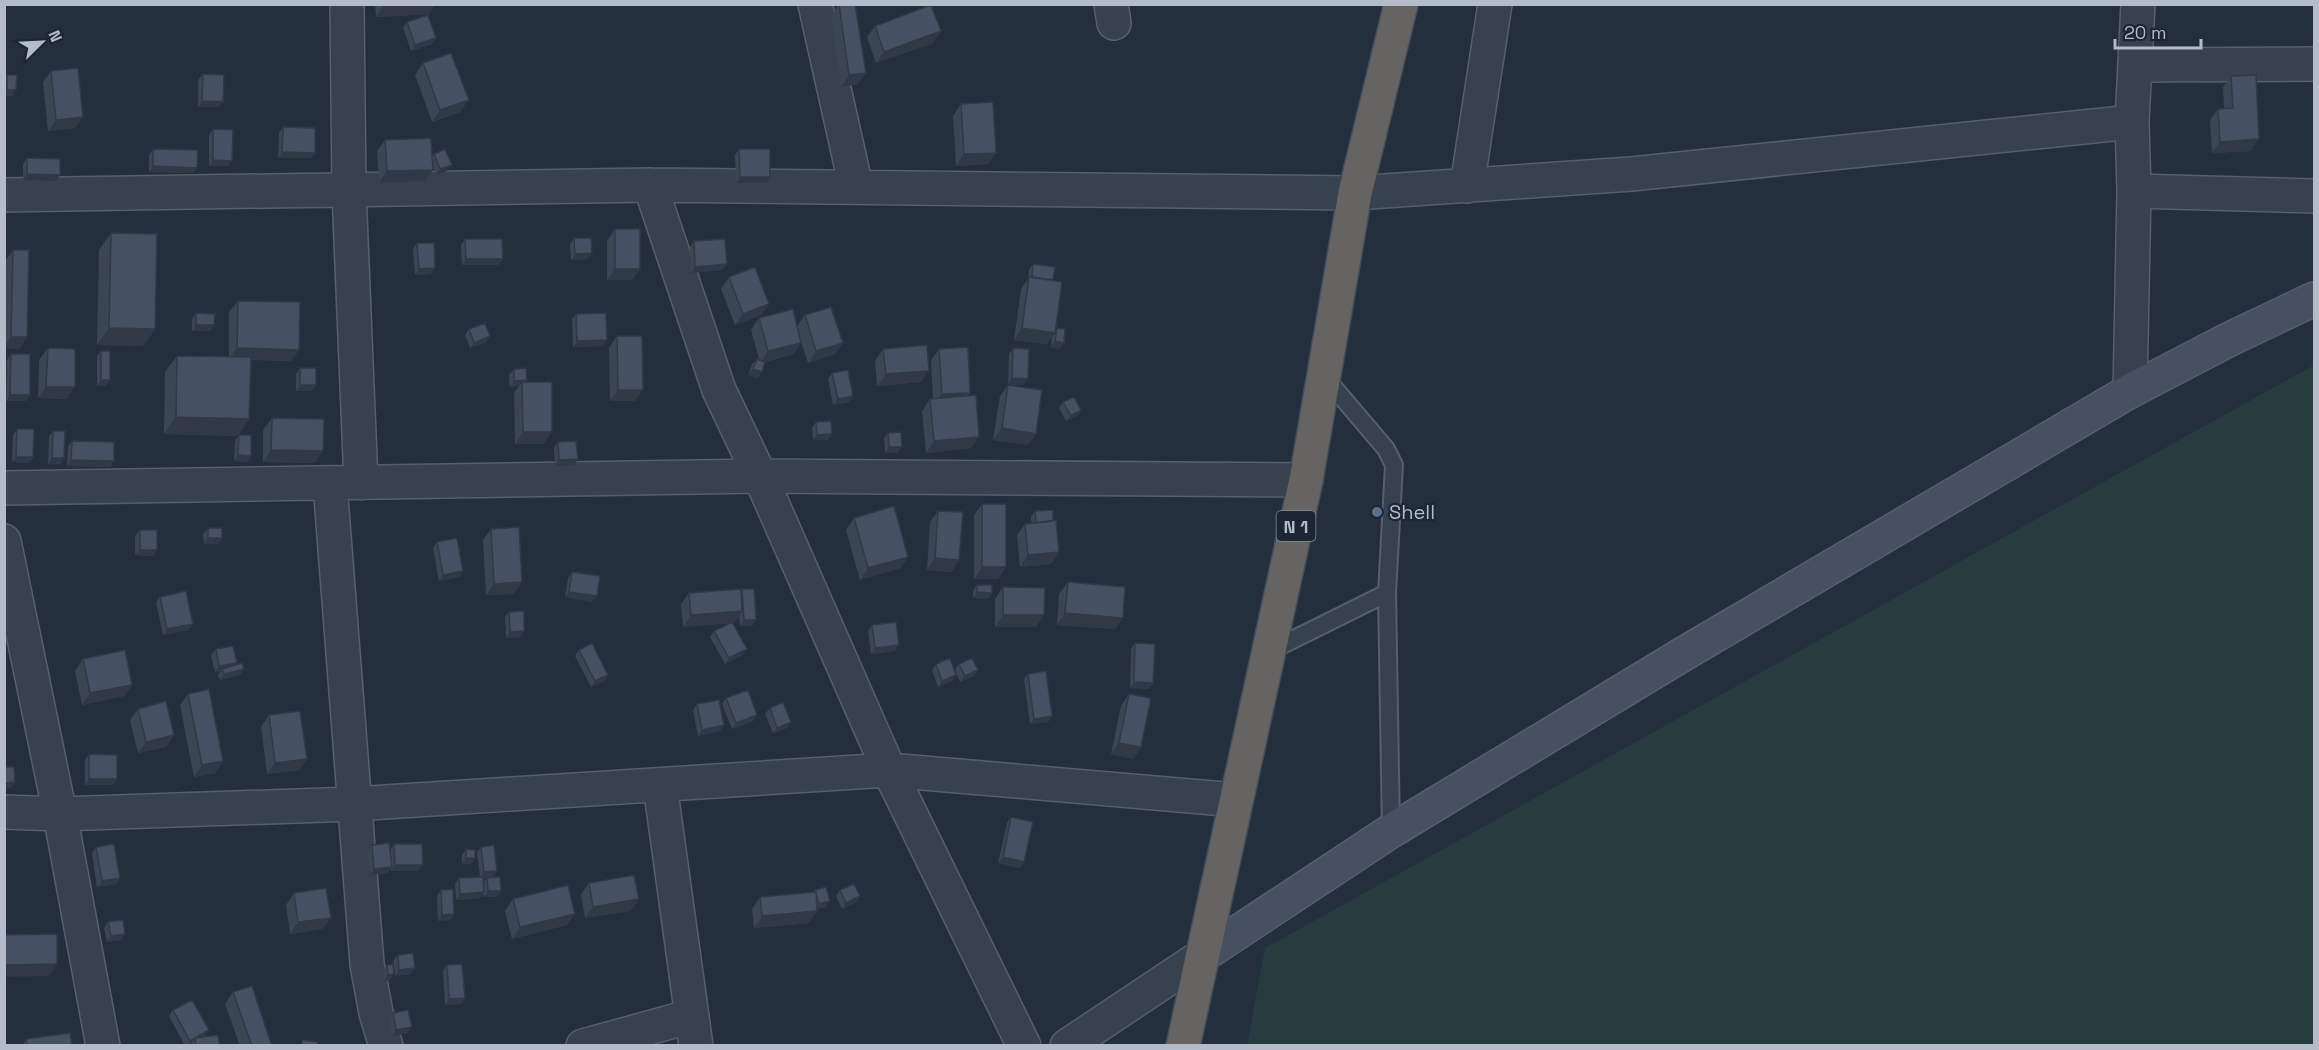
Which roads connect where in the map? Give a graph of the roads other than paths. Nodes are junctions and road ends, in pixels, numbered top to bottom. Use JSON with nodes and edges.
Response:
{"nodes":[{"id":1,"x":346,"y":4,"type":"edge"},
{"id":2,"x":816,"y":4,"type":"edge"},
{"id":3,"x":1401,"y":4,"type":"edge"},
{"id":4,"x":1495,"y":4,"type":"edge"},
{"id":5,"x":2138,"y":4,"type":"edge"},
{"id":6,"x":2314,"y":64,"type":"edge"},
{"id":7,"x":2135,"y":65,"type":"junction"},
{"id":8,"x":2132,"y":122,"type":"junction"},
{"id":9,"x":650,"y":185,"type":"junction"},
{"id":10,"x":1467,"y":186,"type":"junction"},
{"id":11,"x":856,"y":187,"type":"junction"},
{"id":12,"x":349,"y":191,"type":"junction"},
{"id":13,"x":2134,"y":191,"type":"junction"},
{"id":14,"x":1355,"y":193,"type":"junction"},
{"id":15,"x":4,"y":195,"type":"edge"},
{"id":16,"x":2314,"y":196,"type":"edge"},
{"id":17,"x":2314,"y":299,"type":"edge"},
{"id":18,"x":1324,"y":375,"type":"junction"},
{"id":19,"x":2130,"y":391,"type":"junction"},
{"id":20,"x":760,"y":476,"type":"junction"},
{"id":21,"x":1306,"y":480,"type":"junction"},
{"id":22,"x":345,"y":483,"type":"junction"},
{"id":23,"x":4,"y":488,"type":"edge"},
{"id":24,"x":4,"y":541,"type":"edge"},
{"id":25,"x":1388,"y":593,"type":"junction"},
{"id":26,"x":1268,"y":652,"type":"junction"},
{"id":27,"x":889,"y":770,"type":"junction"},
{"id":28,"x":660,"y":785,"type":"junction"},
{"id":29,"x":1236,"y":800,"type":"junction"},
{"id":30,"x":354,"y":804,"type":"junction"},
{"id":31,"x":4,"y":812,"type":"edge"},
{"id":32,"x":60,"y":814,"type":"junction"},
{"id":33,"x":1391,"y":831,"type":"junction"},
{"id":34,"x":1202,"y":956,"type":"junction"},
{"id":35,"x":694,"y":1031,"type":"edge"},
{"id":36,"x":103,"y":1046,"type":"edge"},
{"id":37,"x":386,"y":1046,"type":"edge"},
{"id":38,"x":583,"y":1046,"type":"edge"},
{"id":39,"x":1023,"y":1046,"type":"edge"},
{"id":40,"x":1067,"y":1046,"type":"edge"},
{"id":41,"x":1183,"y":1046,"type":"edge"}],
"edges":[{"from":1,"to":12,"type":"street"},
{"from":2,"to":11,"type":"street"},
{"from":3,"to":14,"type":"highway","number":"N 1"},
{"from":4,"to":10,"type":"street"},
{"from":5,"to":7,"type":"street"},
{"from":6,"to":7,"type":"street"},
{"from":7,"to":8,"type":"street"},
{"from":8,"to":10,"type":"street"},
{"from":8,"to":13,"type":"street"},
{"from":9,"to":11,"type":"street"},
{"from":9,"to":12,"type":"street"},
{"from":9,"to":20,"type":"street"},
{"from":10,"to":14,"type":"street"},
{"from":11,"to":14,"type":"street"},
{"from":12,"to":15,"type":"street"},
{"from":12,"to":22,"type":"street"},
{"from":13,"to":16,"type":"street"},
{"from":13,"to":19,"type":"street"},
{"from":14,"to":18,"type":"highway","number":"N 1"},
{"from":17,"to":19,"type":"main road"},
{"from":18,"to":21,"type":"highway","number":"N 1"},
{"from":18,"to":25,"type":"lane"},
{"from":19,"to":33,"type":"main road"},
{"from":20,"to":21,"type":"street"},
{"from":20,"to":22,"type":"street"},
{"from":20,"to":27,"type":"street"},
{"from":21,"to":26,"type":"highway","number":"N 1"},
{"from":22,"to":23,"type":"street"},
{"from":22,"to":30,"type":"street"},
{"from":24,"to":32,"type":"street"},
{"from":25,"to":26,"type":"lane"},
{"from":25,"to":33,"type":"lane"},
{"from":26,"to":29,"type":"highway","number":"N 1"},
{"from":27,"to":28,"type":"street"},
{"from":27,"to":29,"type":"street"},
{"from":27,"to":39,"type":"street"},
{"from":28,"to":30,"type":"street"},
{"from":28,"to":35,"type":"street"},
{"from":29,"to":34,"type":"highway","number":"N 1"},
{"from":30,"to":32,"type":"street"},
{"from":30,"to":37,"type":"street"},
{"from":31,"to":32,"type":"street"},
{"from":32,"to":36,"type":"street"},
{"from":33,"to":34,"type":"main road"},
{"from":34,"to":40,"type":"street"},
{"from":34,"to":41,"type":"highway","number":"N 1"},
{"from":35,"to":38,"type":"street"}]}
